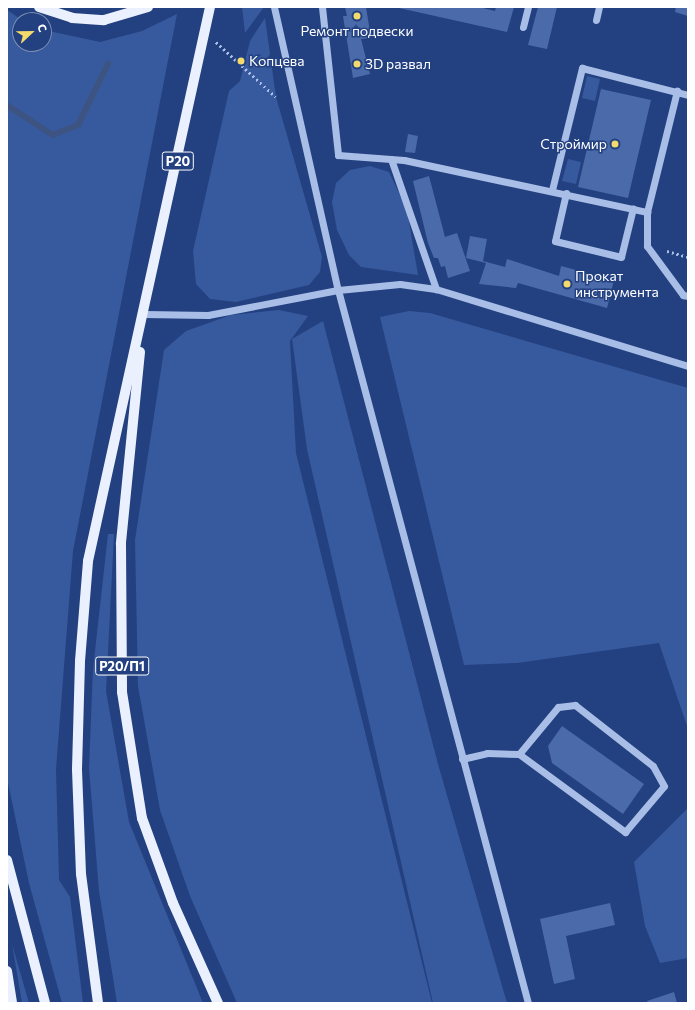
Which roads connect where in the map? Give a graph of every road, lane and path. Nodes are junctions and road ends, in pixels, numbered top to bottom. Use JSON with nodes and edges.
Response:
{"nodes":[{"id":1,"x":39,"y":7,"type":"edge"},
{"id":2,"x":148,"y":7,"type":"edge"},
{"id":3,"x":210,"y":7,"type":"edge"},
{"id":4,"x":274,"y":7,"type":"edge"},
{"id":5,"x":322,"y":7,"type":"edge"},
{"id":6,"x":528,"y":7,"type":"edge"},
{"id":7,"x":599,"y":7,"type":"edge"},
{"id":8,"x":596,"y":20,"type":"dead end"},
{"id":9,"x":523,"y":27,"type":"dead end"},
{"id":10,"x":205,"y":34,"type":"junction"},
{"id":11,"x":677,"y":91,"type":"junction"},
{"id":12,"x":688,"y":94,"type":"edge"},
{"id":13,"x":276,"y":97,"type":"dead end"},
{"id":14,"x":391,"y":159,"type":"junction"},
{"id":15,"x":552,"y":190,"type":"junction"},
{"id":16,"x":566,"y":193,"type":"junction"},
{"id":17,"x":632,"y":208,"type":"junction"},
{"id":18,"x":647,"y":212,"type":"junction"},
{"id":19,"x":436,"y":288,"type":"junction"},
{"id":20,"x":338,"y":290,"type":"junction"},
{"id":21,"x":688,"y":296,"type":"edge"},
{"id":22,"x":144,"y":314,"type":"junction"},
{"id":23,"x":688,"y":366,"type":"edge"},
{"id":24,"x":519,"y":754,"type":"junction"},
{"id":25,"x":462,"y":759,"type":"junction"},
{"id":26,"x":7,"y":860,"type":"edge"},
{"id":27,"x":7,"y":971,"type":"edge"},
{"id":28,"x":12,"y":1003,"type":"edge"},
{"id":29,"x":45,"y":1003,"type":"edge"},
{"id":30,"x":98,"y":1003,"type":"edge"},
{"id":31,"x":218,"y":1003,"type":"edge"},
{"id":32,"x":528,"y":1003,"type":"edge"}],
"edges":[{"from":1,"to":2,"type":"main road"},
{"from":3,"to":10,"type":"main road","number":"Р20"},
{"from":4,"to":20,"type":"street"},
{"from":5,"to":14,"type":"street"},
{"from":6,"to":9,"type":"street"},
{"from":7,"to":8,"type":"street"},
{"from":10,"to":13,"type":"path"},
{"from":10,"to":22,"type":"main road","number":"Р20"},
{"from":11,"to":12,"type":"street"},
{"from":11,"to":15,"type":"street"},
{"from":11,"to":18,"type":"street"},
{"from":14,"to":15,"type":"street"},
{"from":14,"to":19,"type":"street"},
{"from":15,"to":16,"type":"street"},
{"from":16,"to":17,"type":"street"},
{"from":16,"to":17,"type":"street"},
{"from":17,"to":18,"type":"street"},
{"from":18,"to":21,"type":"street"},
{"from":19,"to":20,"type":"street"},
{"from":19,"to":23,"type":"street"},
{"from":20,"to":22,"type":"street"},
{"from":20,"to":25,"type":"street"},
{"from":22,"to":30,"type":"main road","number":"Р20"},
{"from":22,"to":31,"type":"main road","number":"Р20/П1"},
{"from":24,"to":24,"type":"street"},
{"from":24,"to":25,"type":"street"},
{"from":25,"to":32,"type":"street"},
{"from":26,"to":29,"type":"main road"},
{"from":27,"to":28,"type":"main road"}]}
